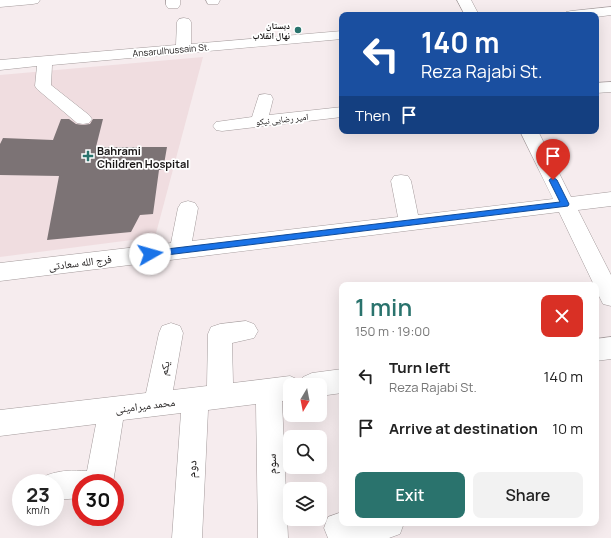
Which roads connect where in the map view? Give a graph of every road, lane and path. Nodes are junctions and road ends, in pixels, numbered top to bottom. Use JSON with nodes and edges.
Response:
{"nodes":[{"id":1,"x":33,"y":0,"type":"edge"},
{"id":2,"x":464,"y":0,"type":"edge"},
{"id":3,"x":0,"y":1,"type":"edge"},
{"id":4,"x":611,"y":11,"type":"edge"},
{"id":5,"x":470,"y":12,"type":"edge"},
{"id":6,"x":599,"y":12,"type":"edge"},
{"id":7,"x":184,"y":22,"type":"dead end"},
{"id":8,"x":339,"y":35,"type":"edge"},
{"id":9,"x":183,"y":49,"type":"junction"},
{"id":10,"x":45,"y":61,"type":"junction"},
{"id":11,"x":0,"y":65,"type":"edge"},
{"id":12,"x":611,"y":87,"type":"edge"},
{"id":13,"x":599,"y":88,"type":"edge"},
{"id":14,"x":265,"y":99,"type":"dead end"},
{"id":15,"x":339,"y":112,"type":"edge"},
{"id":16,"x":83,"y":119,"type":"dead end"},
{"id":17,"x":259,"y":122,"type":"junction"},
{"id":18,"x":222,"y":126,"type":"dead end"},
{"id":19,"x":530,"y":134,"type":"edge"},
{"id":20,"x":401,"y":181,"type":"dead end"},
{"id":21,"x":611,"y":199,"type":"edge"},
{"id":22,"x":565,"y":204,"type":"junction"},
{"id":23,"x":188,"y":208,"type":"dead end"},
{"id":24,"x":409,"y":223,"type":"junction"},
{"id":25,"x":180,"y":250,"type":"junction"},
{"id":26,"x":604,"y":269,"type":"edge"},
{"id":27,"x":0,"y":272,"type":"edge"},
{"id":28,"x":611,"y":297,"type":"edge"},
{"id":29,"x":246,"y":331,"type":"dead end"},
{"id":30,"x":171,"y":333,"type":"dead end"},
{"id":31,"x":611,"y":348,"type":"edge"},
{"id":32,"x":599,"y":350,"type":"edge"},
{"id":33,"x":339,"y":381,"type":"edge"},
{"id":34,"x":327,"y":383,"type":"edge"},
{"id":35,"x":280,"y":389,"type":"edge"},
{"id":36,"x":208,"y":398,"type":"junction"},
{"id":37,"x":157,"y":404,"type":"junction"},
{"id":38,"x":112,"y":409,"type":"junction"},
{"id":39,"x":0,"y":423,"type":"edge"},
{"id":40,"x":100,"y":474,"type":"edge"},
{"id":41,"x":359,"y":526,"type":"edge"},
{"id":42,"x":339,"y":528,"type":"dead end"},
{"id":43,"x":187,"y":538,"type":"edge"},
{"id":44,"x":273,"y":538,"type":"edge"}],
"edges":[{"from":1,"to":3,"type":"street"},
{"from":2,"to":5,"type":"street"},
{"from":4,"to":6,"type":"street"},
{"from":7,"to":9,"type":"street"},
{"from":8,"to":9,"type":"street","name":"Ansarulhussain St."},
{"from":9,"to":10,"type":"street","name":"Ansarulhussain St."},
{"from":10,"to":11,"type":"street","name":"Ansarulhussain St."},
{"from":10,"to":16,"type":"street"},
{"from":12,"to":13,"type":"street"},
{"from":14,"to":17,"type":"street"},
{"from":15,"to":17,"type":"street","name":"امیر رضایی نیکو"},
{"from":17,"to":18,"type":"street","name":"امیر رضایی نیکو"},
{"from":19,"to":22,"type":"street"},
{"from":20,"to":24,"type":"street"},
{"from":21,"to":22,"type":"street","name":"فرج الله سعادتی"},
{"from":22,"to":24,"type":"street","name":"فرج الله سعادتی"},
{"from":22,"to":26,"type":"street"},
{"from":23,"to":25,"type":"street"},
{"from":24,"to":25,"type":"street","name":"فرج الله سعادتی"},
{"from":25,"to":27,"type":"street","name":"فرج الله سعادتی"},
{"from":26,"to":28,"type":"street"},
{"from":29,"to":36,"type":"street","name":"دوم"},
{"from":30,"to":37,"type":"street","name":"یکم"},
{"from":31,"to":32,"type":"street"},
{"from":33,"to":34,"type":"street"},
{"from":35,"to":36,"type":"street","name":"محمد میرامینی"},
{"from":35,"to":44,"type":"street","name":"سوم"},
{"from":36,"to":37,"type":"street","name":"محمد میرامینی"},
{"from":36,"to":43,"type":"street","name":"دوم"},
{"from":37,"to":38,"type":"street","name":"محمد میرامینی"},
{"from":38,"to":39,"type":"street","name":"محمد میرامینی"},
{"from":38,"to":40,"type":"street"},
{"from":41,"to":42,"type":"street"}]}
